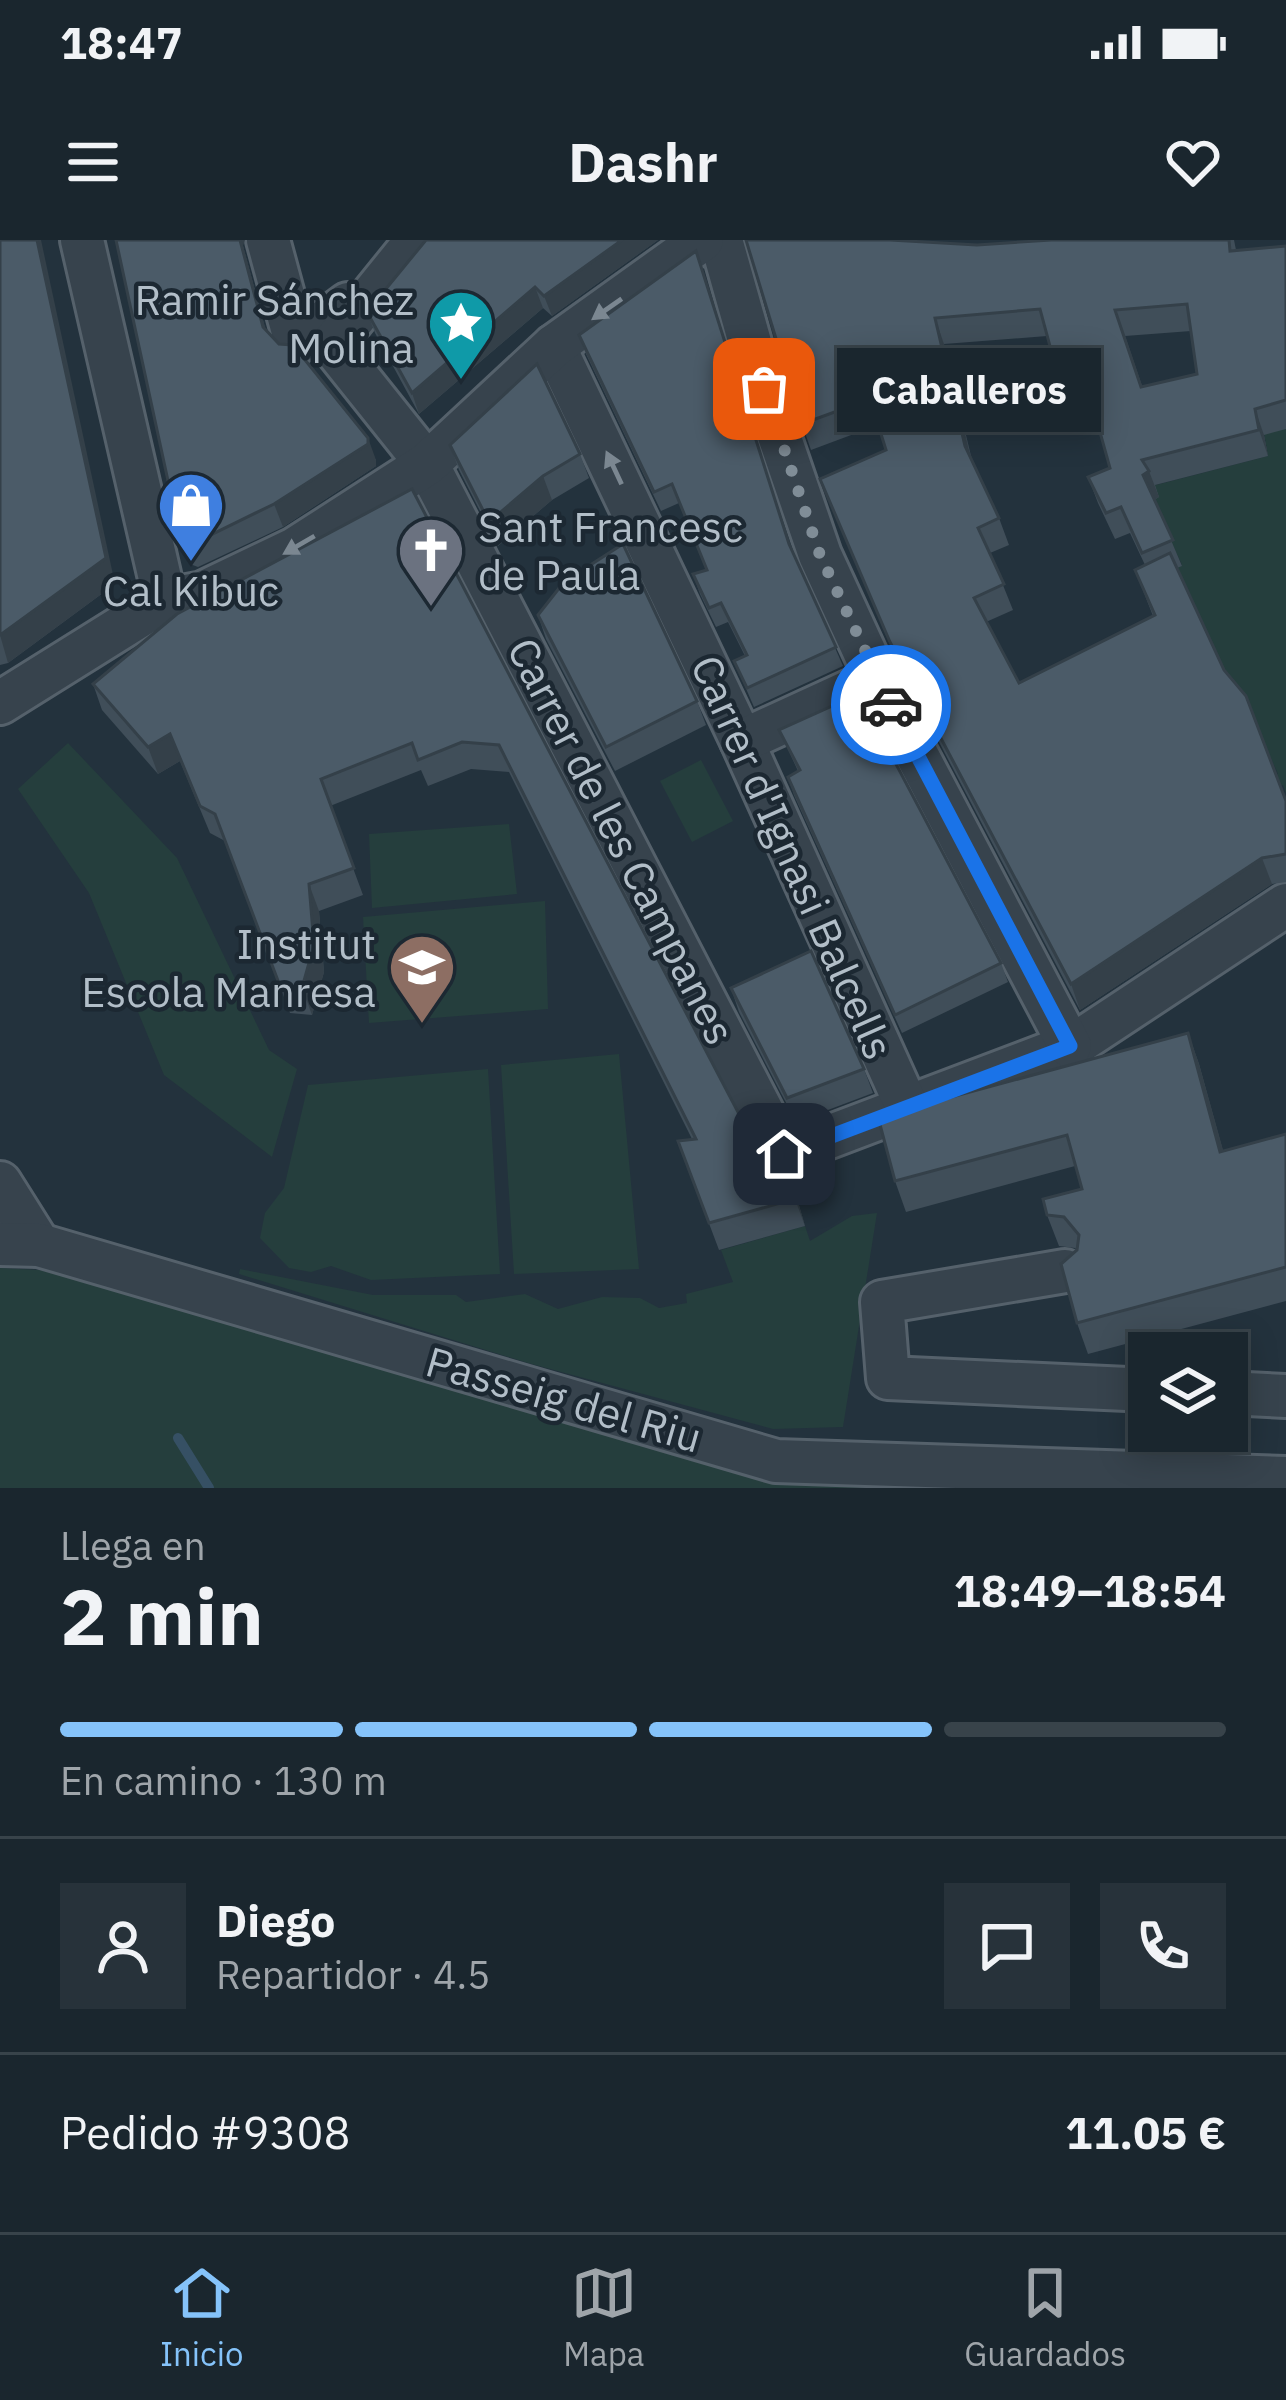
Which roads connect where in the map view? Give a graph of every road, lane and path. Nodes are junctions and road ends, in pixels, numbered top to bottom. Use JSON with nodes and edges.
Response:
{"nodes":[{"id":1,"x":82,"y":240,"type":"edge"},
{"id":2,"x":268,"y":240,"type":"edge"},
{"id":3,"x":417,"y":240,"type":"edge"},
{"id":4,"x":428,"y":240,"type":"edge"},
{"id":5,"x":702,"y":240,"type":"edge"},
{"id":6,"x":721,"y":240,"type":"edge"},
{"id":7,"x":363,"y":309,"type":"junction"},
{"id":8,"x":554,"y":346,"type":"junction"},
{"id":9,"x":427,"y":464,"type":"junction"},
{"id":10,"x":165,"y":600,"type":"junction"},
{"id":11,"x":878,"y":679,"type":"junction"},
{"id":12,"x":0,"y":704,"type":"edge"},
{"id":13,"x":742,"y":741,"type":"junction"},
{"id":14,"x":1286,"y":905,"type":"edge"},
{"id":15,"x":1070,"y":1046,"type":"junction"},
{"id":16,"x":908,"y":1109,"type":"junction"},
{"id":17,"x":0,"y":1183,"type":"edge"},
{"id":18,"x":20,"y":1245,"type":"edge"},
{"id":19,"x":1065,"y":1270,"type":"edge"},
{"id":20,"x":1128,"y":1389,"type":"edge"},
{"id":21,"x":1248,"y":1394,"type":"edge"},
{"id":22,"x":1286,"y":1396,"type":"edge"},
{"id":23,"x":1286,"y":1478,"type":"edge"}],
"edges":[{"from":1,"to":10,"type":"street"},
{"from":2,"to":7,"type":"street"},
{"from":3,"to":7,"type":"street"},
{"from":4,"to":7,"type":"street"},
{"from":5,"to":8,"type":"street","one_way":true},
{"from":6,"to":11,"type":"street"},
{"from":7,"to":9,"type":"street","name":"Carrer de les Campanes"},
{"from":8,"to":9,"type":"street"},
{"from":13,"to":8,"type":"street","name":"Carrer d'Ignasi Balcells","one_way":true},
{"from":9,"to":10,"type":"street","one_way":true},
{"from":9,"to":16,"type":"street","name":"Carrer de les Campanes"},
{"from":10,"to":12,"type":"street"},
{"from":11,"to":13,"type":"street"},
{"from":11,"to":15,"type":"street"},
{"from":13,"to":16,"type":"street","name":"Carrer d'Ignasi Balcells"},
{"from":14,"to":15,"type":"street"},
{"from":15,"to":16,"type":"street"},
{"from":17,"to":18,"type":"street"},
{"from":18,"to":23,"type":"street","name":"Passeig del Riu"},
{"from":19,"to":20,"type":"street"},
{"from":21,"to":22,"type":"street"}]}
